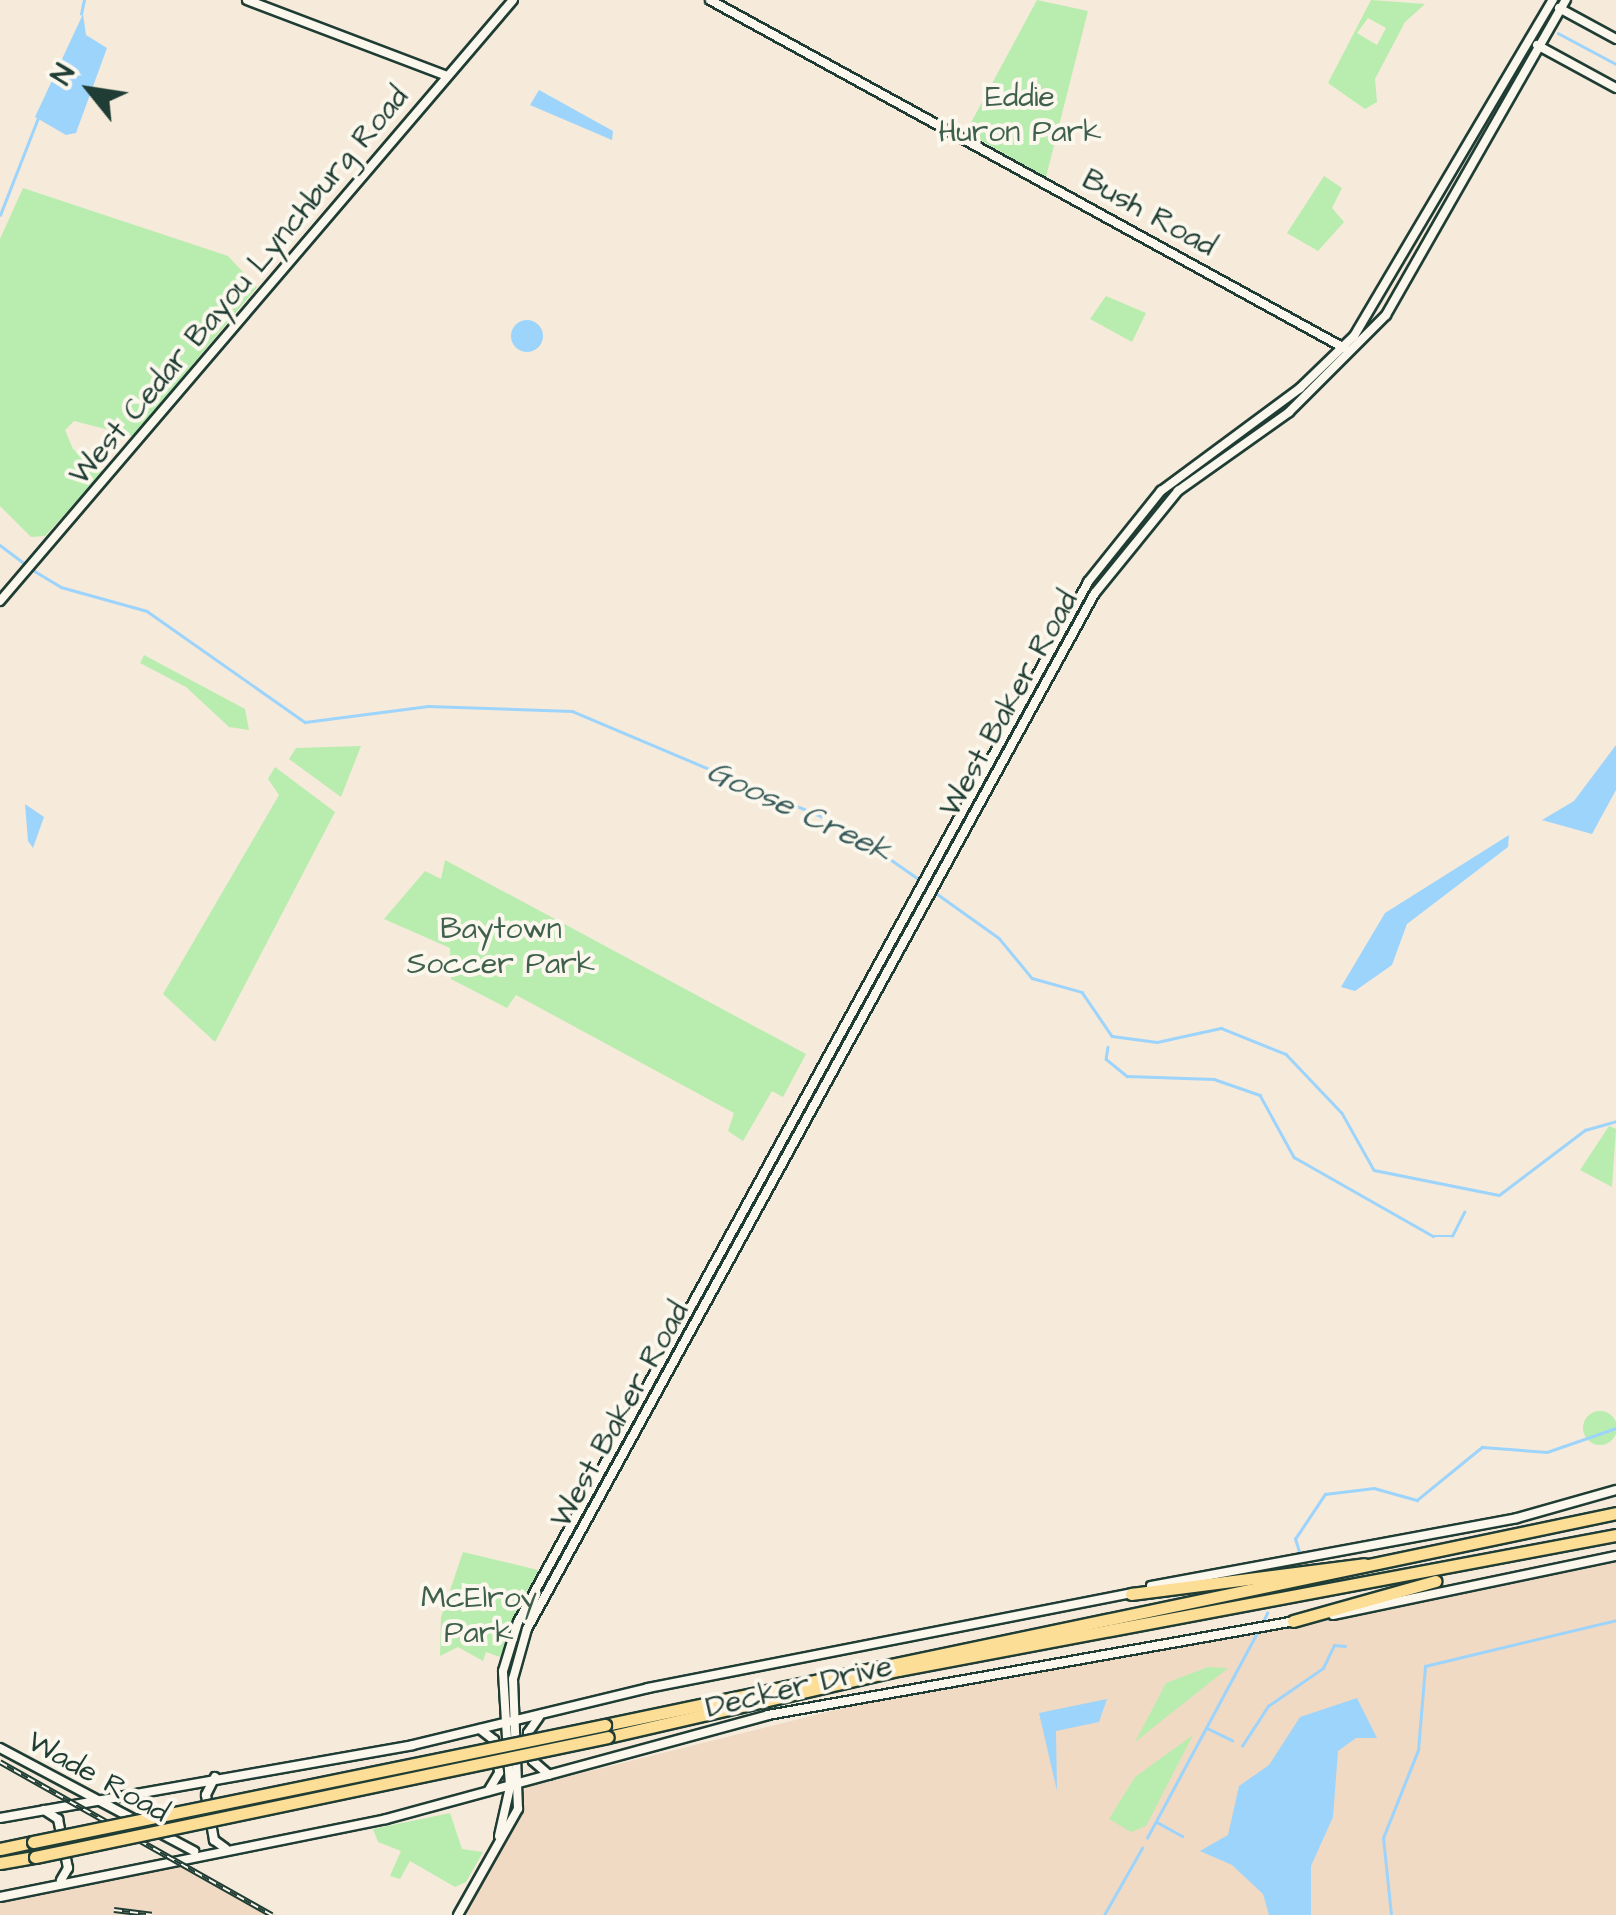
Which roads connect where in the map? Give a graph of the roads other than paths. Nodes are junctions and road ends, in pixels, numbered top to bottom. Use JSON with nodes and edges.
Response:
{"nodes":[{"id":1,"x":247,"y":0,"type":"edge"},
{"id":2,"x":513,"y":0,"type":"edge"},
{"id":3,"x":710,"y":0,"type":"edge"},
{"id":4,"x":1566,"y":0,"type":"edge"},
{"id":5,"x":1552,"y":2,"type":"edge"},
{"id":6,"x":1561,"y":9,"type":"junction"},
{"id":7,"x":1529,"y":40,"type":"junction"},
{"id":8,"x":1616,"y":40,"type":"edge"},
{"id":9,"x":1540,"y":47,"type":"junction"},
{"id":10,"x":447,"y":76,"type":"junction"},
{"id":11,"x":1616,"y":88,"type":"edge"},
{"id":12,"x":1467,"y":150,"type":"junction"},
{"id":13,"x":1478,"y":156,"type":"junction"},
{"id":14,"x":1410,"y":252,"type":"junction"},
{"id":15,"x":1421,"y":259,"type":"junction"},
{"id":16,"x":1344,"y":347,"type":"junction"},
{"id":17,"x":1354,"y":354,"type":"junction"},
{"id":18,"x":1250,"y":424,"type":"junction"},
{"id":19,"x":1257,"y":434,"type":"junction"},
{"id":20,"x":1161,"y":490,"type":"junction"},
{"id":21,"x":1169,"y":500,"type":"junction"},
{"id":22,"x":0,"y":601,"type":"edge"},
{"id":23,"x":1036,"y":676,"type":"junction"},
{"id":24,"x":1046,"y":681,"type":"junction"},
{"id":25,"x":719,"y":1259,"type":"junction"},
{"id":26,"x":730,"y":1265,"type":"junction"},
{"id":27,"x":605,"y":1462,"type":"junction"},
{"id":28,"x":615,"y":1468,"type":"junction"},
{"id":29,"x":1616,"y":1490,"type":"edge"},
{"id":30,"x":1616,"y":1514,"type":"edge"},
{"id":31,"x":1616,"y":1535,"type":"edge"},
{"id":32,"x":1616,"y":1556,"type":"edge"},
{"id":33,"x":1492,"y":1565,"type":"junction"},
{"id":34,"x":1383,"y":1567,"type":"junction"},
{"id":35,"x":1131,"y":1594,"type":"junction"},
{"id":36,"x":531,"y":1596,"type":"junction"},
{"id":37,"x":541,"y":1602,"type":"junction"},
{"id":38,"x":1294,"y":1621,"type":"junction"},
{"id":39,"x":539,"y":1717,"type":"junction"},
{"id":40,"x":514,"y":1720,"type":"junction"},
{"id":41,"x":503,"y":1723,"type":"junction"},
{"id":42,"x":480,"y":1729,"type":"junction"},
{"id":43,"x":607,"y":1731,"type":"junction"},
{"id":44,"x":0,"y":1748,"type":"edge"},
{"id":45,"x":550,"y":1776,"type":"junction"},
{"id":46,"x":215,"y":1777,"type":"junction"},
{"id":47,"x":522,"y":1784,"type":"junction"},
{"id":48,"x":510,"y":1786,"type":"junction"},
{"id":49,"x":74,"y":1790,"type":"junction"},
{"id":50,"x":488,"y":1792,"type":"junction"},
{"id":51,"x":119,"y":1796,"type":"junction"},
{"id":52,"x":94,"y":1800,"type":"junction"},
{"id":53,"x":75,"y":1804,"type":"junction"},
{"id":54,"x":44,"y":1810,"type":"junction"},
{"id":55,"x":114,"y":1812,"type":"junction"},
{"id":56,"x":0,"y":1818,"type":"edge"},
{"id":57,"x":496,"y":1845,"type":"junction"},
{"id":58,"x":174,"y":1846,"type":"junction"},
{"id":59,"x":225,"y":1848,"type":"junction"},
{"id":60,"x":0,"y":1849,"type":"edge"},
{"id":61,"x":204,"y":1853,"type":"junction"},
{"id":62,"x":172,"y":1858,"type":"junction"},
{"id":63,"x":0,"y":1863,"type":"edge"},
{"id":64,"x":58,"y":1883,"type":"junction"},
{"id":65,"x":0,"y":1897,"type":"edge"},
{"id":66,"x":458,"y":1915,"type":"edge"}],
"edges":[{"from":1,"to":10,"type":"main road"},
{"from":2,"to":10,"type":"main road","name":"West Cedar Bayou Lynchburg Road"},
{"from":3,"to":16,"type":"main road","name":"Bush Road"},
{"from":4,"to":6,"type":"main road","name":"West Baker Road"},
{"from":5,"to":6,"type":"main road"},
{"from":5,"to":7,"type":"main road","name":"West Baker Road"},
{"from":6,"to":8,"type":"main road"},
{"from":6,"to":9,"type":"main road","name":"West Baker Road"},
{"from":7,"to":9,"type":"main road"},
{"from":7,"to":12,"type":"main road","name":"West Baker Road"},
{"from":9,"to":11,"type":"main road"},
{"from":9,"to":13,"type":"main road","name":"West Baker Road"},
{"from":10,"to":22,"type":"main road","name":"West Cedar Bayou Lynchburg Road"},
{"from":12,"to":13,"type":"main road"},
{"from":12,"to":14,"type":"main road","name":"West Baker Road"},
{"from":13,"to":15,"type":"main road","name":"West Baker Road"},
{"from":14,"to":15,"type":"main road"},
{"from":14,"to":16,"type":"main road","name":"West Baker Road"},
{"from":15,"to":17,"type":"main road","name":"West Baker Road"},
{"from":16,"to":17,"type":"main road","name":"Bush Road"},
{"from":16,"to":18,"type":"main road","name":"West Baker Road"},
{"from":17,"to":19,"type":"main road","name":"West Baker Road"},
{"from":18,"to":19,"type":"main road"},
{"from":18,"to":20,"type":"main road","name":"West Baker Road"},
{"from":19,"to":21,"type":"main road","name":"West Baker Road"},
{"from":20,"to":21,"type":"main road"},
{"from":20,"to":23,"type":"main road","name":"West Baker Road"},
{"from":21,"to":24,"type":"main road","name":"West Baker Road"},
{"from":23,"to":24,"type":"main road"},
{"from":23,"to":25,"type":"main road","name":"West Baker Road"},
{"from":24,"to":26,"type":"main road","name":"West Baker Road"},
{"from":25,"to":26,"type":"main road"},
{"from":25,"to":27,"type":"main road","name":"West Baker Road"},
{"from":26,"to":28,"type":"main road","name":"West Baker Road"},
{"from":27,"to":28,"type":"main road"},
{"from":27,"to":36,"type":"main road","name":"West Baker Road"},
{"from":28,"to":37,"type":"main road","name":"West Baker Road"},
{"from":29,"to":35,"type":"main road","name":"Decker Drive"},
{"from":30,"to":34,"type":"highway","name":"Decker Drive"},
{"from":31,"to":33,"type":"highway","name":"Decker Drive"},
{"from":32,"to":38,"type":"main road","name":"Decker Drive"},
{"from":33,"to":38,"type":"highway"},
{"from":33,"to":43,"type":"highway","name":"Decker Drive"},
{"from":34,"to":35,"type":"highway"},
{"from":34,"to":43,"type":"highway","name":"Decker Drive"},
{"from":35,"to":39,"type":"main road","name":"Decker Drive"},
{"from":36,"to":37,"type":"main road"},
{"from":36,"to":41,"type":"main road","name":"West Baker Road"},
{"from":37,"to":40,"type":"main road","name":"West Baker Road"},
{"from":38,"to":45,"type":"main road","name":"Decker Drive"},
{"from":39,"to":40,"type":"main road","name":"Decker Drive"},
{"from":39,"to":45,"type":"main road"},
{"from":40,"to":41,"type":"main road","name":"Decker Drive"},
{"from":40,"to":47,"type":"main road","name":"West Baker Road"},
{"from":41,"to":42,"type":"main road","name":"Decker Drive"},
{"from":41,"to":48,"type":"main road","name":"West Baker Road"},
{"from":42,"to":46,"type":"main road","name":"Decker Drive"},
{"from":42,"to":50,"type":"main road"},
{"from":43,"to":60,"type":"highway","name":"Decker Drive","bridge":true},
{"from":43,"to":63,"type":"highway","name":"Decker Drive","bridge":true},
{"from":44,"to":49,"type":"main road","name":"Wade Road"},
{"from":45,"to":47,"type":"main road","name":"Decker Drive"},
{"from":46,"to":51,"type":"main road","name":"Decker Drive"},
{"from":46,"to":59,"type":"main road"},
{"from":47,"to":48,"type":"main road","name":"Decker Drive"},
{"from":47,"to":57,"type":"main road","name":"West Baker Road"},
{"from":48,"to":50,"type":"main road","name":"Decker Drive"},
{"from":48,"to":57,"type":"main road","name":"West Baker Road"},
{"from":49,"to":52,"type":"main road","name":"Wade Road"},
{"from":49,"to":53,"type":"main road"},
{"from":50,"to":59,"type":"main road","name":"Decker Drive"},
{"from":51,"to":52,"type":"main road","name":"Decker Drive"},
{"from":51,"to":55,"type":"main road"},
{"from":52,"to":53,"type":"main road","name":"Decker Drive"},
{"from":52,"to":55,"type":"main road","name":"Wade Road"},
{"from":53,"to":54,"type":"main road","name":"Decker Drive"},
{"from":54,"to":56,"type":"main road","name":"Decker Drive"},
{"from":54,"to":64,"type":"main road"},
{"from":55,"to":58,"type":"main road","name":"Wade Road"},
{"from":57,"to":66,"type":"main road","name":"West Baker Road"},
{"from":58,"to":61,"type":"main road","name":"Wade Road"},
{"from":58,"to":62,"type":"main road"},
{"from":59,"to":61,"type":"main road","name":"Decker Drive"},
{"from":61,"to":62,"type":"main road","name":"Decker Drive"},
{"from":62,"to":64,"type":"main road","name":"Decker Drive"},
{"from":64,"to":65,"type":"main road","name":"Decker Drive"}]}
